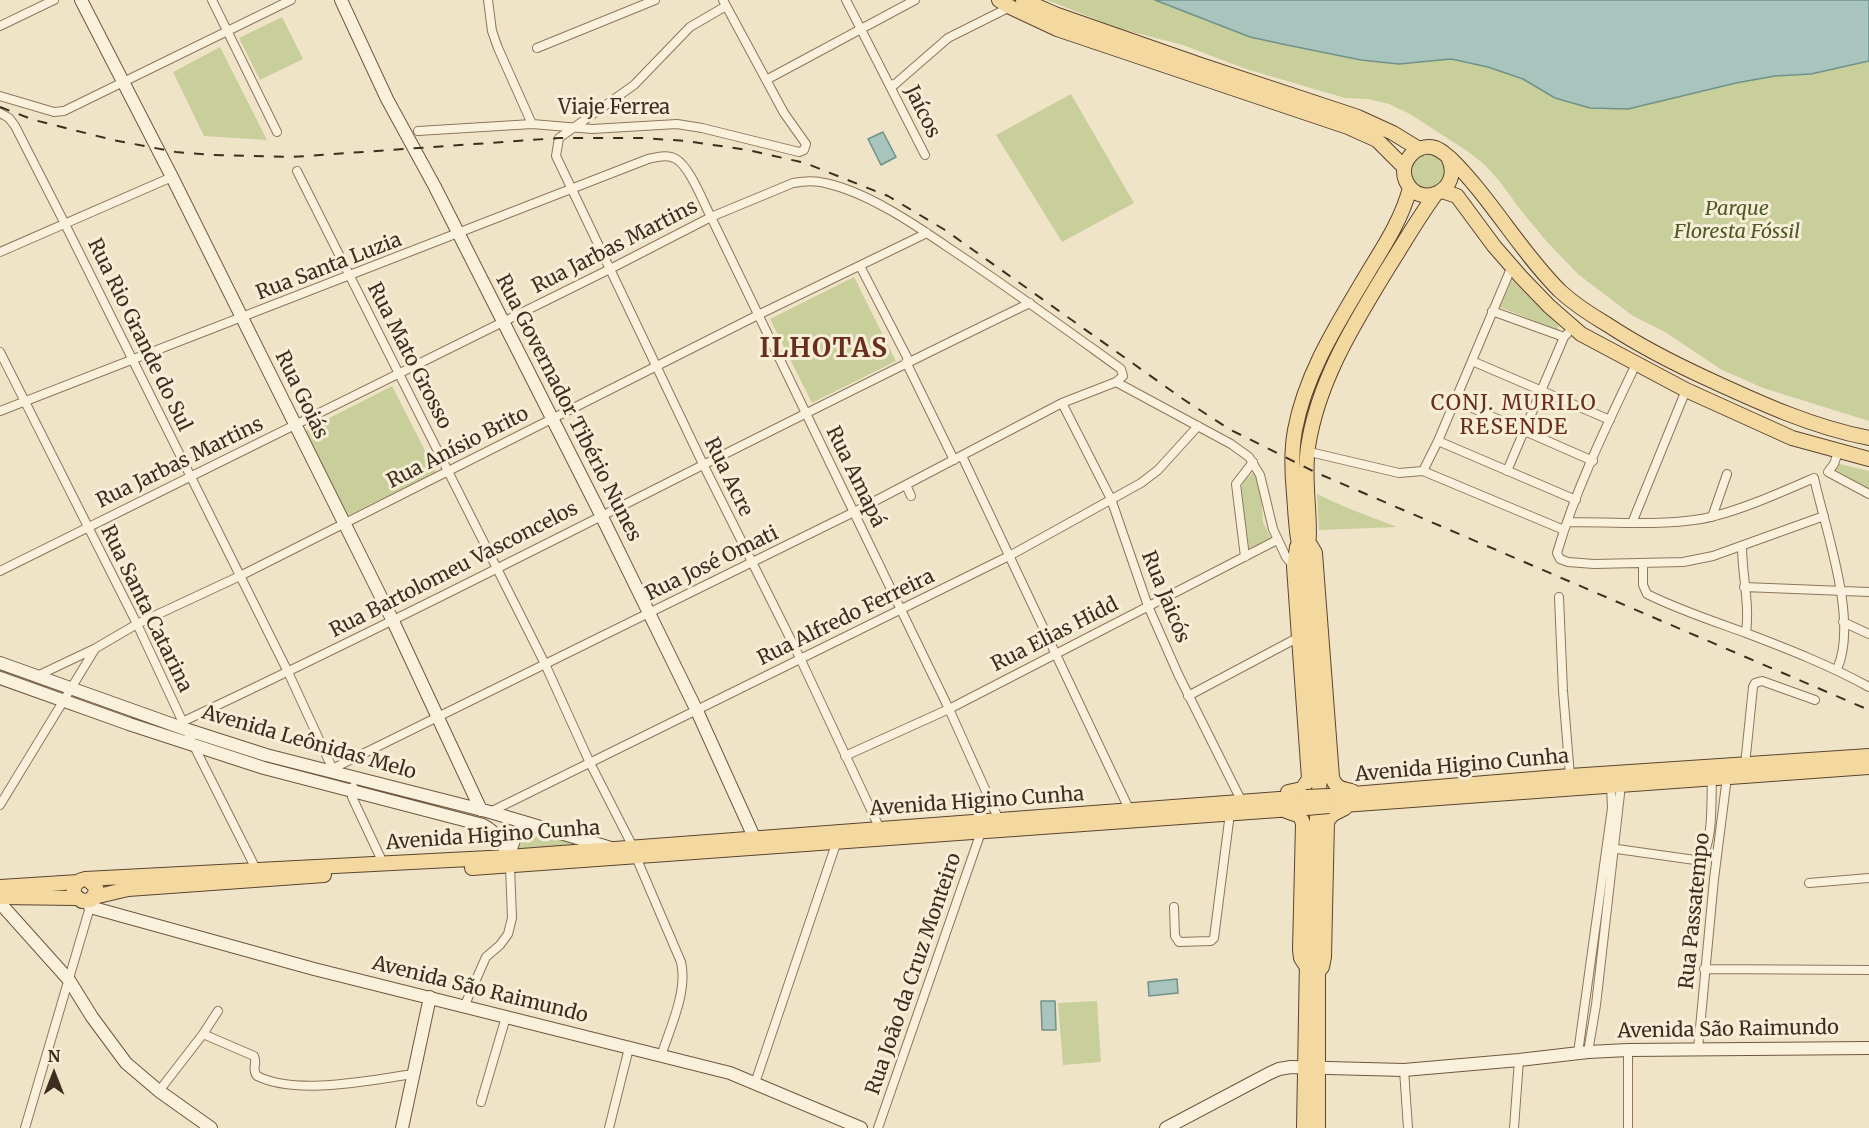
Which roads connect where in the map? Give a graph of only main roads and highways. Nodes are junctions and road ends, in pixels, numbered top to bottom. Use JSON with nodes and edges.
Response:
{"nodes":[{"id":1,"x":1023,"y":0,"type":"edge"},
{"id":2,"x":1005,"y":3,"type":"edge"},
{"id":3,"x":1171,"y":61,"type":"junction"},
{"id":4,"x":1291,"y":100,"type":"junction"},
{"id":5,"x":1419,"y":149,"type":"junction"},
{"id":6,"x":1448,"y":157,"type":"junction"},
{"id":7,"x":1404,"y":167,"type":"junction"},
{"id":8,"x":1410,"y":188,"type":"junction"},
{"id":9,"x":1439,"y":193,"type":"junction"},
{"id":10,"x":1665,"y":359,"type":"junction"},
{"id":11,"x":1657,"y":376,"type":"junction"},
{"id":12,"x":1869,"y":438,"type":"edge"},
{"id":13,"x":1869,"y":459,"type":"edge"},
{"id":14,"x":1303,"y":545,"type":"junction"},
{"id":15,"x":1299,"y":566,"type":"junction"},
{"id":16,"x":1869,"y":756,"type":"edge"},
{"id":17,"x":1869,"y":767,"type":"edge"},
{"id":18,"x":1355,"y":799,"type":"junction"},
{"id":19,"x":1277,"y":804,"type":"junction"},
{"id":20,"x":752,"y":843,"type":"junction"},
{"id":21,"x":634,"y":852,"type":"junction"},
{"id":22,"x":509,"y":861,"type":"junction"},
{"id":23,"x":258,"y":875,"type":"junction"},
{"id":24,"x":83,"y":881,"type":"junction"},
{"id":25,"x":0,"y":887,"type":"edge"},
{"id":26,"x":0,"y":897,"type":"edge"},
{"id":27,"x":87,"y":901,"type":"junction"},
{"id":28,"x":1312,"y":969,"type":"junction"},
{"id":29,"x":1312,"y":1068,"type":"junction"},
{"id":30,"x":1304,"y":1128,"type":"edge"},
{"id":31,"x":1318,"y":1128,"type":"edge"}],
"edges":[{"from":1,"to":3,"type":"main road"},
{"from":2,"to":3,"type":"main road"},
{"from":3,"to":4,"type":"main road"},
{"from":4,"to":5,"type":"main road"},
{"from":4,"to":7,"type":"main road"},
{"from":5,"to":6,"type":"main road"},
{"from":5,"to":7,"type":"main road"},
{"from":6,"to":9,"type":"main road"},
{"from":6,"to":10,"type":"main road"},
{"from":7,"to":8,"type":"main road"},
{"from":8,"to":9,"type":"main road"},
{"from":8,"to":14,"type":"main road"},
{"from":9,"to":11,"type":"main road"},
{"from":9,"to":14,"type":"main road"},
{"from":10,"to":11,"type":"main road"},
{"from":10,"to":12,"type":"main road"},
{"from":11,"to":13,"type":"main road"},
{"from":14,"to":15,"type":"main road"},
{"from":14,"to":18,"type":"main road"},
{"from":15,"to":19,"type":"main road"},
{"from":15,"to":28,"type":"main road"},
{"from":16,"to":18,"type":"main road","name":"Avenida Higino Cunha"},
{"from":17,"to":18,"type":"main road","name":"Avenida Higino Cunha"},
{"from":18,"to":19,"type":"main road","name":"Avenida Higino Cunha","bridge":true},
{"from":18,"to":28,"type":"main road"},
{"from":19,"to":20,"type":"main road","name":"Avenida Higino Cunha"},
{"from":19,"to":20,"type":"main road","name":"Avenida Higino Cunha"},
{"from":19,"to":28,"type":"main road"},
{"from":20,"to":21,"type":"main road","name":"Avenida Higino Cunha"},
{"from":21,"to":22,"type":"main road","name":"Avenida Higino Cunha"},
{"from":21,"to":22,"type":"main road","name":"Avenida Higino Cunha"},
{"from":22,"to":23,"type":"main road","name":"Avenida Higino Cunha"},
{"from":22,"to":23,"type":"main road","name":"Avenida Higino Cunha"},
{"from":23,"to":24,"type":"main road","name":"Avenida Higino Cunha"},
{"from":23,"to":27,"type":"main road","name":"Avenida Higino Cunha"},
{"from":24,"to":25,"type":"main road","name":"Avenida Higino Cunha"},
{"from":24,"to":27,"type":"main road"},
{"from":24,"to":27,"type":"main road"},
{"from":26,"to":27,"type":"main road","name":"Avenida Higino Cunha"},
{"from":28,"to":29,"type":"main road"},
{"from":29,"to":30,"type":"main road"},
{"from":29,"to":31,"type":"main road"}]}
